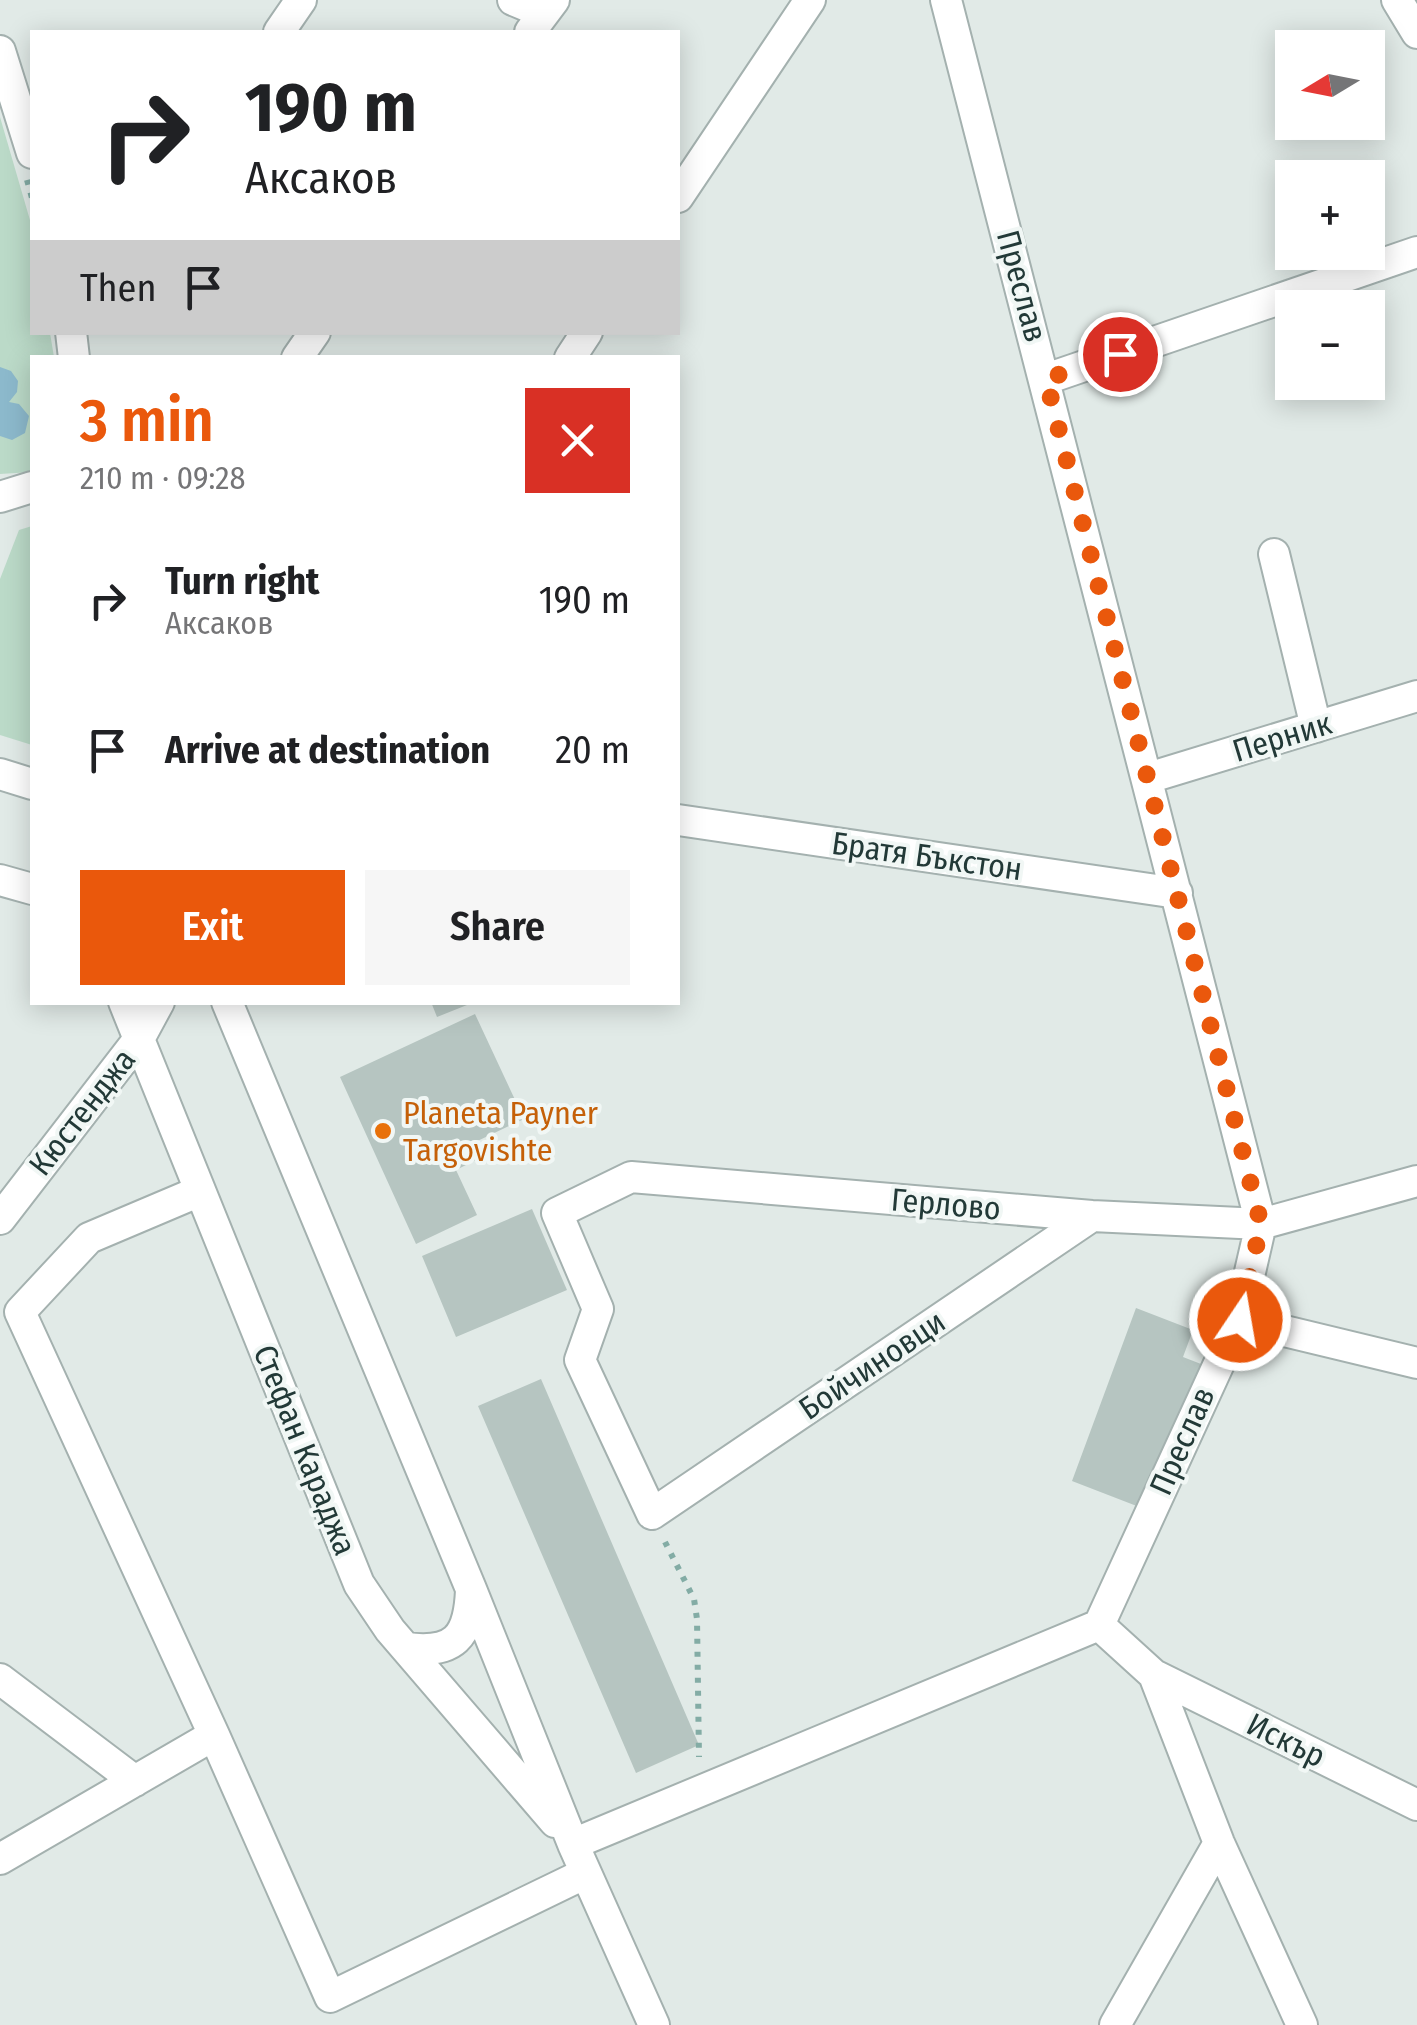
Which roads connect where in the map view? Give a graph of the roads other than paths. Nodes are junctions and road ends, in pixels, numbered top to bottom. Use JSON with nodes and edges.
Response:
{"nodes":[{"id":1,"x":301,"y":0,"type":"edge"},
{"id":2,"x":513,"y":0,"type":"edge"},
{"id":3,"x":810,"y":0,"type":"edge"},
{"id":4,"x":946,"y":0,"type":"edge"},
{"id":5,"x":1397,"y":0,"type":"edge"},
{"id":6,"x":542,"y":15,"type":"edge"},
{"id":7,"x":279,"y":30,"type":"edge"},
{"id":8,"x":1417,"y":33,"type":"edge"},
{"id":9,"x":0,"y":51,"type":"edge"},
{"id":10,"x":30,"y":148,"type":"edge"},
{"id":11,"x":680,"y":195,"type":"edge"},
{"id":12,"x":1417,"y":252,"type":"edge"},
{"id":13,"x":1046,"y":379,"type":"junction"},
{"id":14,"x":30,"y":488,"type":"edge"},
{"id":15,"x":0,"y":497,"type":"edge"},
{"id":16,"x":1274,"y":554,"type":"dead end"},
{"id":17,"x":1417,"y":696,"type":"edge"},
{"id":18,"x":1316,"y":726,"type":"junction"},
{"id":19,"x":0,"y":774,"type":"edge"},
{"id":20,"x":1148,"y":778,"type":"junction"},
{"id":21,"x":30,"y":783,"type":"edge"},
{"id":22,"x":680,"y":820,"type":"edge"},
{"id":23,"x":0,"y":880,"type":"edge"},
{"id":24,"x":30,"y":888,"type":"edge"},
{"id":25,"x":1176,"y":893,"type":"junction"},
{"id":26,"x":125,"y":1005,"type":"edge"},
{"id":27,"x":157,"y":1005,"type":"edge"},
{"id":28,"x":228,"y":1005,"type":"edge"},
{"id":29,"x":139,"y":1039,"type":"junction"},
{"id":30,"x":1417,"y":1182,"type":"edge"},
{"id":31,"x":200,"y":1191,"type":"junction"},
{"id":32,"x":1092,"y":1216,"type":"junction"},
{"id":33,"x":0,"y":1219,"type":"edge"},
{"id":34,"x":1261,"y":1224,"type":"junction"},
{"id":35,"x":1240,"y":1320,"type":"junction"},
{"id":36,"x":1417,"y":1364,"type":"edge"},
{"id":37,"x":652,"y":1514,"type":"joint"},
{"id":38,"x":472,"y":1589,"type":"junction"},
{"id":39,"x":1099,"y":1625,"type":"junction"},
{"id":40,"x":406,"y":1648,"type":"junction"},
{"id":41,"x":1154,"y":1675,"type":"junction"},
{"id":42,"x":0,"y":1679,"type":"edge"},
{"id":43,"x":214,"y":1735,"type":"junction"},
{"id":44,"x":136,"y":1781,"type":"junction"},
{"id":45,"x":1417,"y":1805,"type":"edge"},
{"id":46,"x":1219,"y":1843,"type":"junction"},
{"id":47,"x":573,"y":1844,"type":"junction"},
{"id":48,"x":0,"y":1860,"type":"edge"},
{"id":49,"x":586,"y":1873,"type":"junction"},
{"id":50,"x":654,"y":2025,"type":"edge"},
{"id":51,"x":1115,"y":2025,"type":"edge"},
{"id":52,"x":1302,"y":2025,"type":"edge"}],
"edges":[{"from":1,"to":7,"type":"street"},
{"from":2,"to":6,"type":"street"},
{"from":3,"to":11,"type":"street"},
{"from":4,"to":13,"type":"street","name":"Преслав"},
{"from":5,"to":8,"type":"street"},
{"from":9,"to":10,"type":"street"},
{"from":12,"to":13,"type":"street"},
{"from":13,"to":20,"type":"street","name":"Преслав"},
{"from":14,"to":15,"type":"street"},
{"from":16,"to":18,"type":"street"},
{"from":17,"to":18,"type":"street","name":"Перник"},
{"from":18,"to":20,"type":"street","name":"Перник"},
{"from":19,"to":21,"type":"street"},
{"from":20,"to":25,"type":"street","name":"Преслав"},
{"from":22,"to":25,"type":"street","name":"Братя Бъкстон"},
{"from":23,"to":24,"type":"street"},
{"from":25,"to":34,"type":"street","name":"Преслав"},
{"from":26,"to":29,"type":"street","name":"Стефан Караджа"},
{"from":27,"to":29,"type":"street","name":"Кюстенджа"},
{"from":28,"to":38,"type":"street","name":"Стефан Караджа"},
{"from":29,"to":31,"type":"street","name":"Стефан Караджа"},
{"from":29,"to":33,"type":"street","name":"Кюстенджа"},
{"from":30,"to":34,"type":"street","name":"Герлово"},
{"from":31,"to":40,"type":"street","name":"Стефан Караджа"},
{"from":31,"to":43,"type":"street"},
{"from":32,"to":34,"type":"street","name":"Герлово"},
{"from":32,"to":37,"type":"street","name":"Бойчиновци"},
{"from":32,"to":37,"type":"street","name":"Герлово"},
{"from":34,"to":35,"type":"street","name":"Преслав"},
{"from":35,"to":36,"type":"street"},
{"from":35,"to":39,"type":"street","name":"Преслав"},
{"from":38,"to":40,"type":"street"},
{"from":38,"to":47,"type":"street","name":"Стефан Караджа"},
{"from":39,"to":41,"type":"street"},
{"from":39,"to":47,"type":"street"},
{"from":40,"to":47,"type":"street","name":"Стефан Караджа"},
{"from":41,"to":45,"type":"street","name":"Искър"},
{"from":41,"to":46,"type":"street"},
{"from":42,"to":44,"type":"street"},
{"from":43,"to":44,"type":"street"},
{"from":43,"to":49,"type":"street"},
{"from":44,"to":48,"type":"street"},
{"from":46,"to":51,"type":"street"},
{"from":46,"to":52,"type":"street"},
{"from":47,"to":49,"type":"street","name":"Стефан Караджа"},
{"from":49,"to":50,"type":"street","name":"Стефан Караджа"}]}
